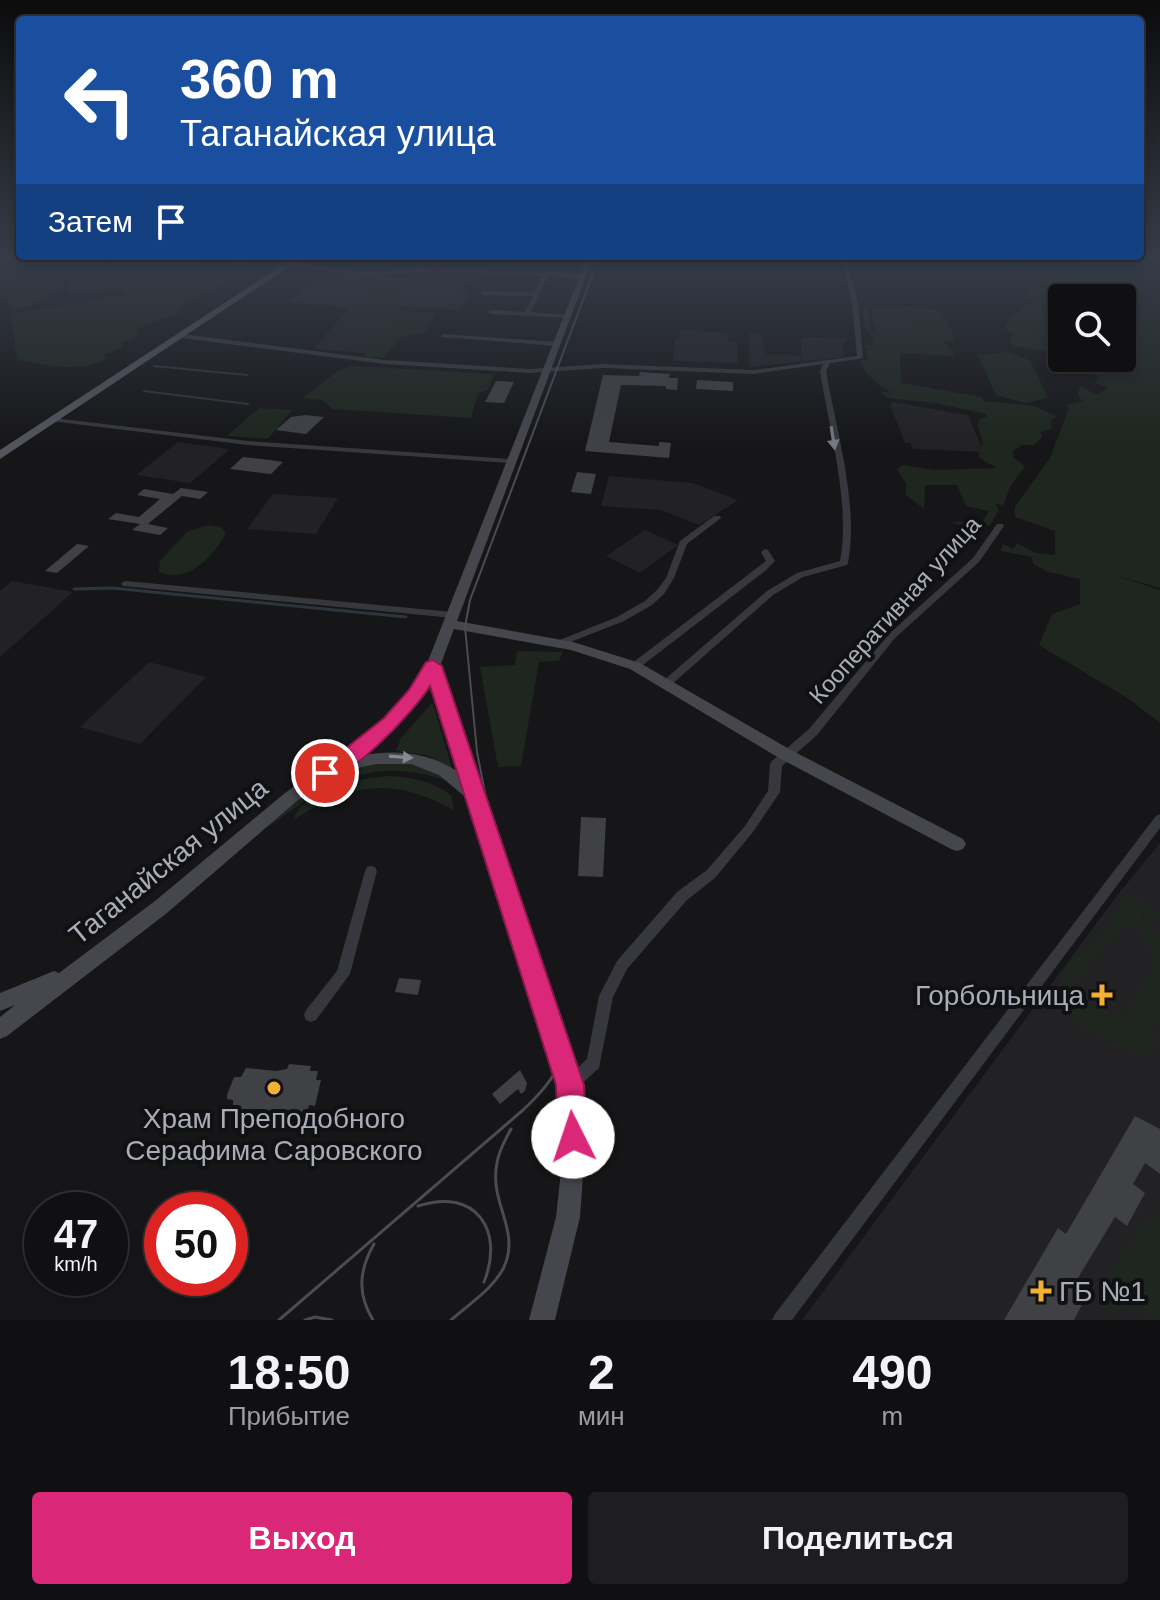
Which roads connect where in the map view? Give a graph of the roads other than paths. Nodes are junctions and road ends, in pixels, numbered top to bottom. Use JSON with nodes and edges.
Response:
{"nodes":[{"id":1,"x":203,"y":322,"type":"edge"},
{"id":2,"x":567,"y":322,"type":"edge"},
{"id":3,"x":858,"y":322,"type":"edge"},
{"id":4,"x":182,"y":336,"type":"junction"},
{"id":5,"x":444,"y":336,"type":"dead end"},
{"id":6,"x":557,"y":344,"type":"junction"},
{"id":7,"x":827,"y":362,"type":"junction"},
{"id":8,"x":546,"y":370,"type":"junction"},
{"id":9,"x":53,"y":420,"type":"junction"},
{"id":10,"x":0,"y":455,"type":"edge"},
{"id":11,"x":510,"y":461,"type":"junction"},
{"id":12,"x":717,"y":518,"type":"dead end"},
{"id":13,"x":1000,"y":526,"type":"dead end"},
{"id":14,"x":765,"y":552,"type":"dead end"},
{"id":15,"x":126,"y":584,"type":"dead end"},
{"id":16,"x":451,"y":620,"type":"junction"},
{"id":17,"x":560,"y":643,"type":"junction"},
{"id":18,"x":433,"y":666,"type":"junction"},
{"id":19,"x":635,"y":666,"type":"junction"},
{"id":20,"x":667,"y":683,"type":"junction"},
{"id":21,"x":785,"y":754,"type":"junction"},
{"id":22,"x":325,"y":773,"type":"junction"},
{"id":23,"x":478,"y":801,"type":"junction"},
{"id":24,"x":1160,"y":819,"type":"edge"},
{"id":25,"x":957,"y":844,"type":"dead end"},
{"id":26,"x":371,"y":871,"type":"dead end"},
{"id":27,"x":73,"y":972,"type":"junction"},
{"id":28,"x":0,"y":1002,"type":"edge"},
{"id":29,"x":311,"y":1015,"type":"dead end"},
{"id":30,"x":0,"y":1029,"type":"edge"},
{"id":31,"x":570,"y":1085,"type":"junction"},
{"id":32,"x":542,"y":1320,"type":"edge"},
{"id":33,"x":781,"y":1320,"type":"edge"}],
"edges":[{"from":1,"to":4,"type":"main road"},
{"from":2,"to":6,"type":"main road","name":"Таганайская улица"},
{"from":3,"to":7,"type":"street"},
{"from":4,"to":8,"type":"street"},
{"from":4,"to":9,"type":"main road"},
{"from":5,"to":6,"type":"street"},
{"from":6,"to":8,"type":"main road","name":"Таганайская улица"},
{"from":7,"to":8,"type":"street"},
{"from":7,"to":20,"type":"street","one_way":true},
{"from":8,"to":11,"type":"main road","name":"Таганайская улица"},
{"from":9,"to":10,"type":"main road"},
{"from":9,"to":11,"type":"street"},
{"from":11,"to":16,"type":"main road","name":"Таганайская улица"},
{"from":12,"to":17,"type":"street"},
{"from":13,"to":21,"type":"street","name":"Кооперативная улица"},
{"from":14,"to":19,"type":"street"},
{"from":15,"to":16,"type":"street"},
{"from":16,"to":17,"type":"main road"},
{"from":16,"to":18,"type":"main road","name":"Таганайская улица"},
{"from":17,"to":19,"type":"main road"},
{"from":18,"to":22,"type":"main road","name":"Таганайская улица"},
{"from":18,"to":23,"type":"main road"},
{"from":19,"to":20,"type":"main road"},
{"from":20,"to":21,"type":"main road"},
{"from":21,"to":25,"type":"main road"},
{"from":21,"to":31,"type":"street"},
{"from":22,"to":23,"type":"main road","one_way":true},
{"from":22,"to":27,"type":"main road","name":"Таганайская улица"},
{"from":23,"to":31,"type":"main road"},
{"from":24,"to":33,"type":"street"},
{"from":26,"to":29,"type":"street"},
{"from":27,"to":28,"type":"main road"},
{"from":27,"to":30,"type":"main road","name":"Таганайская улица"},
{"from":31,"to":32,"type":"main road"}]}
